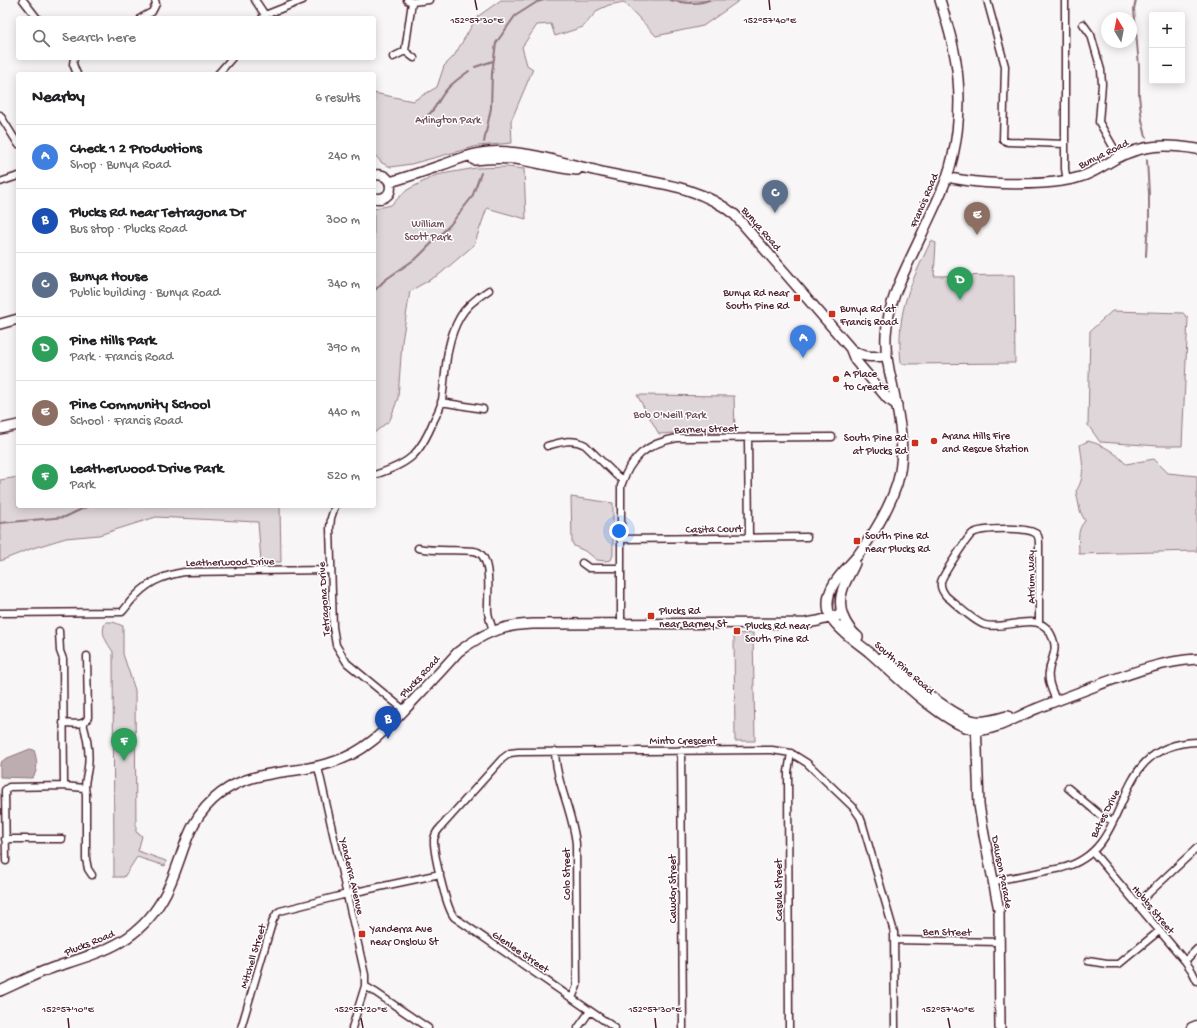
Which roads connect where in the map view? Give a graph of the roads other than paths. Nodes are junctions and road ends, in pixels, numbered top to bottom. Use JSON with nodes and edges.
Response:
{"nodes":[{"id":1,"x":23,"y":0,"type":"edge"},
{"id":2,"x":155,"y":0,"type":"edge"},
{"id":3,"x":255,"y":0,"type":"edge"},
{"id":4,"x":303,"y":0,"type":"edge"},
{"id":5,"x":429,"y":0,"type":"edge"},
{"id":6,"x":940,"y":0,"type":"edge"},
{"id":7,"x":987,"y":0,"type":"edge"},
{"id":8,"x":1065,"y":0,"type":"edge"},
{"id":9,"x":410,"y":1,"type":"edge"},
{"id":10,"x":35,"y":16,"type":"edge"},
{"id":11,"x":145,"y":16,"type":"edge"},
{"id":12,"x":264,"y":16,"type":"edge"},
{"id":13,"x":1083,"y":24,"type":"dead end"},
{"id":14,"x":405,"y":51,"type":"junction"},
{"id":15,"x":393,"y":57,"type":"dead end"},
{"id":16,"x":414,"y":58,"type":"dead end"},
{"id":17,"x":74,"y":60,"type":"edge"},
{"id":18,"x":230,"y":60,"type":"edge"},
{"id":19,"x":76,"y":72,"type":"edge"},
{"id":20,"x":220,"y":72,"type":"edge"},
{"id":21,"x":0,"y":114,"type":"edge"},
{"id":22,"x":16,"y":141,"type":"edge"},
{"id":23,"x":1065,"y":144,"type":"junction"},
{"id":24,"x":1197,"y":149,"type":"edge"},
{"id":25,"x":1118,"y":157,"type":"junction"},
{"id":26,"x":376,"y":175,"type":"edge"},
{"id":27,"x":16,"y":177,"type":"edge"},
{"id":28,"x":947,"y":178,"type":"junction"},
{"id":29,"x":1067,"y":181,"type":"junction"},
{"id":30,"x":0,"y":182,"type":"edge"},
{"id":31,"x":390,"y":182,"type":"junction"},
{"id":32,"x":376,"y":198,"type":"edge"},
{"id":33,"x":489,"y":290,"type":"dead end"},
{"id":34,"x":16,"y":320,"type":"edge"},
{"id":35,"x":0,"y":324,"type":"edge"},
{"id":36,"x":851,"y":350,"type":"junction"},
{"id":37,"x":886,"y":356,"type":"junction"},
{"id":38,"x":441,"y":402,"type":"junction"},
{"id":39,"x":897,"y":405,"type":"junction"},
{"id":40,"x":483,"y":409,"type":"dead end"},
{"id":41,"x":16,"y":425,"type":"edge"},
{"id":42,"x":0,"y":429,"type":"edge"},
{"id":43,"x":748,"y":437,"type":"junction"},
{"id":44,"x":832,"y":437,"type":"dead end"},
{"id":45,"x":547,"y":446,"type":"dead end"},
{"id":46,"x":376,"y":474,"type":"edge"},
{"id":47,"x":623,"y":480,"type":"junction"},
{"id":48,"x":334,"y":508,"type":"edge"},
{"id":49,"x":749,"y":537,"type":"junction"},
{"id":50,"x":807,"y":537,"type":"dead end"},
{"id":51,"x":620,"y":539,"type":"junction"},
{"id":52,"x":418,"y":548,"type":"dead end"},
{"id":53,"x":858,"y":555,"type":"junction"},
{"id":54,"x":582,"y":563,"type":"dead end"},
{"id":55,"x":620,"y":568,"type":"junction"},
{"id":56,"x":330,"y":570,"type":"junction"},
{"id":57,"x":0,"y":613,"type":"edge"},
{"id":58,"x":842,"y":614,"type":"junction"},
{"id":59,"x":831,"y":618,"type":"junction"},
{"id":60,"x":1039,"y":623,"type":"junction"},
{"id":61,"x":621,"y":624,"type":"junction"},
{"id":62,"x":492,"y":630,"type":"junction"},
{"id":63,"x":59,"y":631,"type":"dead end"},
{"id":64,"x":87,"y":656,"type":"dead end"},
{"id":65,"x":1197,"y":659,"type":"edge"},
{"id":66,"x":1056,"y":701,"type":"junction"},
{"id":67,"x":404,"y":710,"type":"junction"},
{"id":68,"x":63,"y":723,"type":"junction"},
{"id":69,"x":84,"y":723,"type":"junction"},
{"id":70,"x":976,"y":726,"type":"junction"},
{"id":71,"x":1197,"y":742,"type":"edge"},
{"id":72,"x":681,"y":750,"type":"junction"},
{"id":73,"x":555,"y":751,"type":"junction"},
{"id":74,"x":791,"y":753,"type":"junction"},
{"id":75,"x":318,"y":767,"type":"junction"},
{"id":76,"x":64,"y":786,"type":"junction"},
{"id":77,"x":84,"y":788,"type":"junction"},
{"id":78,"x":1068,"y":788,"type":"dead end"},
{"id":79,"x":3,"y":790,"type":"edge"},
{"id":80,"x":3,"y":816,"type":"edge"},
{"id":81,"x":1114,"y":821,"type":"junction"},
{"id":82,"x":5,"y":839,"type":"junction"},
{"id":83,"x":62,"y":839,"type":"dead end"},
{"id":84,"x":1197,"y":848,"type":"edge"},
{"id":85,"x":1093,"y":852,"type":"junction"},
{"id":86,"x":6,"y":861,"type":"dead end"},
{"id":87,"x":440,"y":874,"type":"junction"},
{"id":88,"x":92,"y":875,"type":"dead end"},
{"id":89,"x":994,"y":881,"type":"junction"},
{"id":90,"x":347,"y":895,"type":"junction"},
{"id":91,"x":1137,"y":904,"type":"junction"},
{"id":92,"x":1159,"y":931,"type":"junction"},
{"id":93,"x":894,"y":940,"type":"junction"},
{"id":94,"x":1000,"y":942,"type":"junction"},
{"id":95,"x":1197,"y":949,"type":"edge"},
{"id":96,"x":1088,"y":960,"type":"dead end"},
{"id":97,"x":1185,"y":961,"type":"junction"},
{"id":98,"x":1197,"y":981,"type":"edge"},
{"id":99,"x":365,"y":986,"type":"junction"},
{"id":100,"x":0,"y":991,"type":"edge"},
{"id":101,"x":572,"y":998,"type":"junction"},
{"id":102,"x":590,"y":1011,"type":"junction"},
{"id":103,"x":1197,"y":1026,"type":"edge"},
{"id":104,"x":241,"y":1028,"type":"edge"},
{"id":105,"x":352,"y":1028,"type":"edge"},
{"id":106,"x":428,"y":1028,"type":"edge"},
{"id":107,"x":578,"y":1028,"type":"edge"},
{"id":108,"x":615,"y":1028,"type":"edge"},
{"id":109,"x":683,"y":1028,"type":"edge"},
{"id":110,"x":789,"y":1028,"type":"edge"},
{"id":111,"x":894,"y":1028,"type":"edge"},
{"id":112,"x":1000,"y":1028,"type":"edge"},
{"id":113,"x":1192,"y":1028,"type":"edge"}],
"edges":[{"from":1,"to":10,"type":"street"},
{"from":2,"to":11,"type":"street"},
{"from":3,"to":12,"type":"street"},
{"from":4,"to":12,"type":"street"},
{"from":5,"to":9,"type":"street"},
{"from":6,"to":28,"type":"street","name":"Francis Road"},
{"from":7,"to":23,"type":"street"},
{"from":8,"to":23,"type":"street"},
{"from":9,"to":14,"type":"street"},
{"from":13,"to":25,"type":"street"},
{"from":14,"to":15,"type":"street"},
{"from":14,"to":16,"type":"street"},
{"from":17,"to":19,"type":"street"},
{"from":18,"to":20,"type":"street"},
{"from":21,"to":22,"type":"street"},
{"from":23,"to":29,"type":"street"},
{"from":24,"to":25,"type":"street","name":"Bunya Road"},
{"from":25,"to":29,"type":"street","name":"Bunya Road"},
{"from":26,"to":31,"type":"street"},
{"from":27,"to":30,"type":"street"},
{"from":28,"to":29,"type":"street","name":"Bunya Road"},
{"from":28,"to":37,"type":"street","name":"Francis Road"},
{"from":31,"to":32,"type":"street"},
{"from":31,"to":36,"type":"street","name":"Bunya Road"},
{"from":33,"to":38,"type":"street"},
{"from":34,"to":35,"type":"street"},
{"from":36,"to":37,"type":"street","name":"Bunya Road"},
{"from":36,"to":39,"type":"street","name":"Bunya Road"},
{"from":37,"to":39,"type":"street","name":"Francis Road"},
{"from":38,"to":40,"type":"street"},
{"from":38,"to":46,"type":"street"},
{"from":39,"to":53,"type":"street","name":"South Pine Road"},
{"from":41,"to":42,"type":"street"},
{"from":43,"to":44,"type":"street","name":"Barney Street"},
{"from":43,"to":47,"type":"street","name":"Barney Street"},
{"from":43,"to":49,"type":"street"},
{"from":45,"to":47,"type":"street"},
{"from":47,"to":51,"type":"street","name":"Barney Street"},
{"from":48,"to":56,"type":"street","name":"Tetragona Drive"},
{"from":49,"to":50,"type":"street","name":"Casita Court"},
{"from":49,"to":51,"type":"street","name":"Casita Court"},
{"from":51,"to":55,"type":"street","name":"Barney Street"},
{"from":52,"to":62,"type":"street"},
{"from":53,"to":58,"type":"street","name":"South Pine Road"},
{"from":53,"to":59,"type":"street","name":"South Pine Road"},
{"from":54,"to":55,"type":"street"},
{"from":55,"to":61,"type":"street","name":"Barney Street"},
{"from":56,"to":57,"type":"street","name":"Leatherwood Drive"},
{"from":56,"to":67,"type":"street","name":"Tetragona Drive"},
{"from":58,"to":59,"type":"street","name":"Plucks Road"},
{"from":58,"to":70,"type":"street","name":"South Pine Road"},
{"from":59,"to":61,"type":"street","name":"Plucks Road"},
{"from":59,"to":70,"type":"street","name":"South Pine Road"},
{"from":60,"to":60,"type":"street","name":"Atrium Way"},
{"from":60,"to":66,"type":"street"},
{"from":61,"to":62,"type":"street","name":"Plucks Road"},
{"from":62,"to":67,"type":"street","name":"Plucks Road"},
{"from":63,"to":68,"type":"street"},
{"from":64,"to":69,"type":"street"},
{"from":65,"to":66,"type":"street","name":"South Pine Road"},
{"from":66,"to":70,"type":"street","name":"South Pine Road"},
{"from":67,"to":75,"type":"street","name":"Plucks Road"},
{"from":68,"to":69,"type":"street"},
{"from":68,"to":76,"type":"street"},
{"from":69,"to":77,"type":"street"},
{"from":70,"to":89,"type":"street","name":"Dawson Parade"},
{"from":71,"to":81,"type":"street","name":"Bates Drive"},
{"from":72,"to":73,"type":"street","name":"Minto Crescent"},
{"from":72,"to":74,"type":"street","name":"Minto Crescent"},
{"from":72,"to":109,"type":"street","name":"Cawdor Street"},
{"from":73,"to":87,"type":"street","name":"Minto Crescent"},
{"from":73,"to":101,"type":"street","name":"Colo Street"},
{"from":74,"to":93,"type":"street","name":"Minto Crescent"},
{"from":74,"to":110,"type":"street","name":"Casula Street"},
{"from":75,"to":90,"type":"street","name":"Yanderra Avenue"},
{"from":75,"to":100,"type":"street","name":"Plucks Road"},
{"from":76,"to":77,"type":"street"},
{"from":76,"to":79,"type":"street"},
{"from":77,"to":88,"type":"street"},
{"from":78,"to":81,"type":"street"},
{"from":79,"to":80,"type":"street"},
{"from":80,"to":82,"type":"street"},
{"from":81,"to":85,"type":"street","name":"Bates Drive"},
{"from":82,"to":83,"type":"street"},
{"from":82,"to":86,"type":"street"},
{"from":84,"to":91,"type":"street"},
{"from":85,"to":89,"type":"street","name":"Bates Drive"},
{"from":85,"to":91,"type":"street","name":"Hobbs Street"},
{"from":87,"to":90,"type":"street"},
{"from":87,"to":101,"type":"street","name":"Glenlee Street"},
{"from":89,"to":94,"type":"street","name":"Dawson Parade"},
{"from":90,"to":99,"type":"street","name":"Yanderra Avenue"},
{"from":90,"to":104,"type":"street","name":"Mitchell Street"},
{"from":91,"to":92,"type":"street","name":"Hobbs Street"},
{"from":92,"to":96,"type":"street"},
{"from":92,"to":97,"type":"street","name":"Hobbs Street"},
{"from":93,"to":94,"type":"street","name":"Ben Street"},
{"from":93,"to":111,"type":"street","name":"Minto Crescent"},
{"from":94,"to":112,"type":"street","name":"Dawson Parade"},
{"from":95,"to":97,"type":"street"},
{"from":97,"to":98,"type":"street","name":"Hobbs Street"},
{"from":99,"to":105,"type":"street"},
{"from":99,"to":106,"type":"street"},
{"from":101,"to":102,"type":"street","name":"Glenlee Street"},
{"from":102,"to":107,"type":"street"},
{"from":102,"to":108,"type":"street","name":"Glenlee Street"},
{"from":103,"to":113,"type":"main road"}]}
